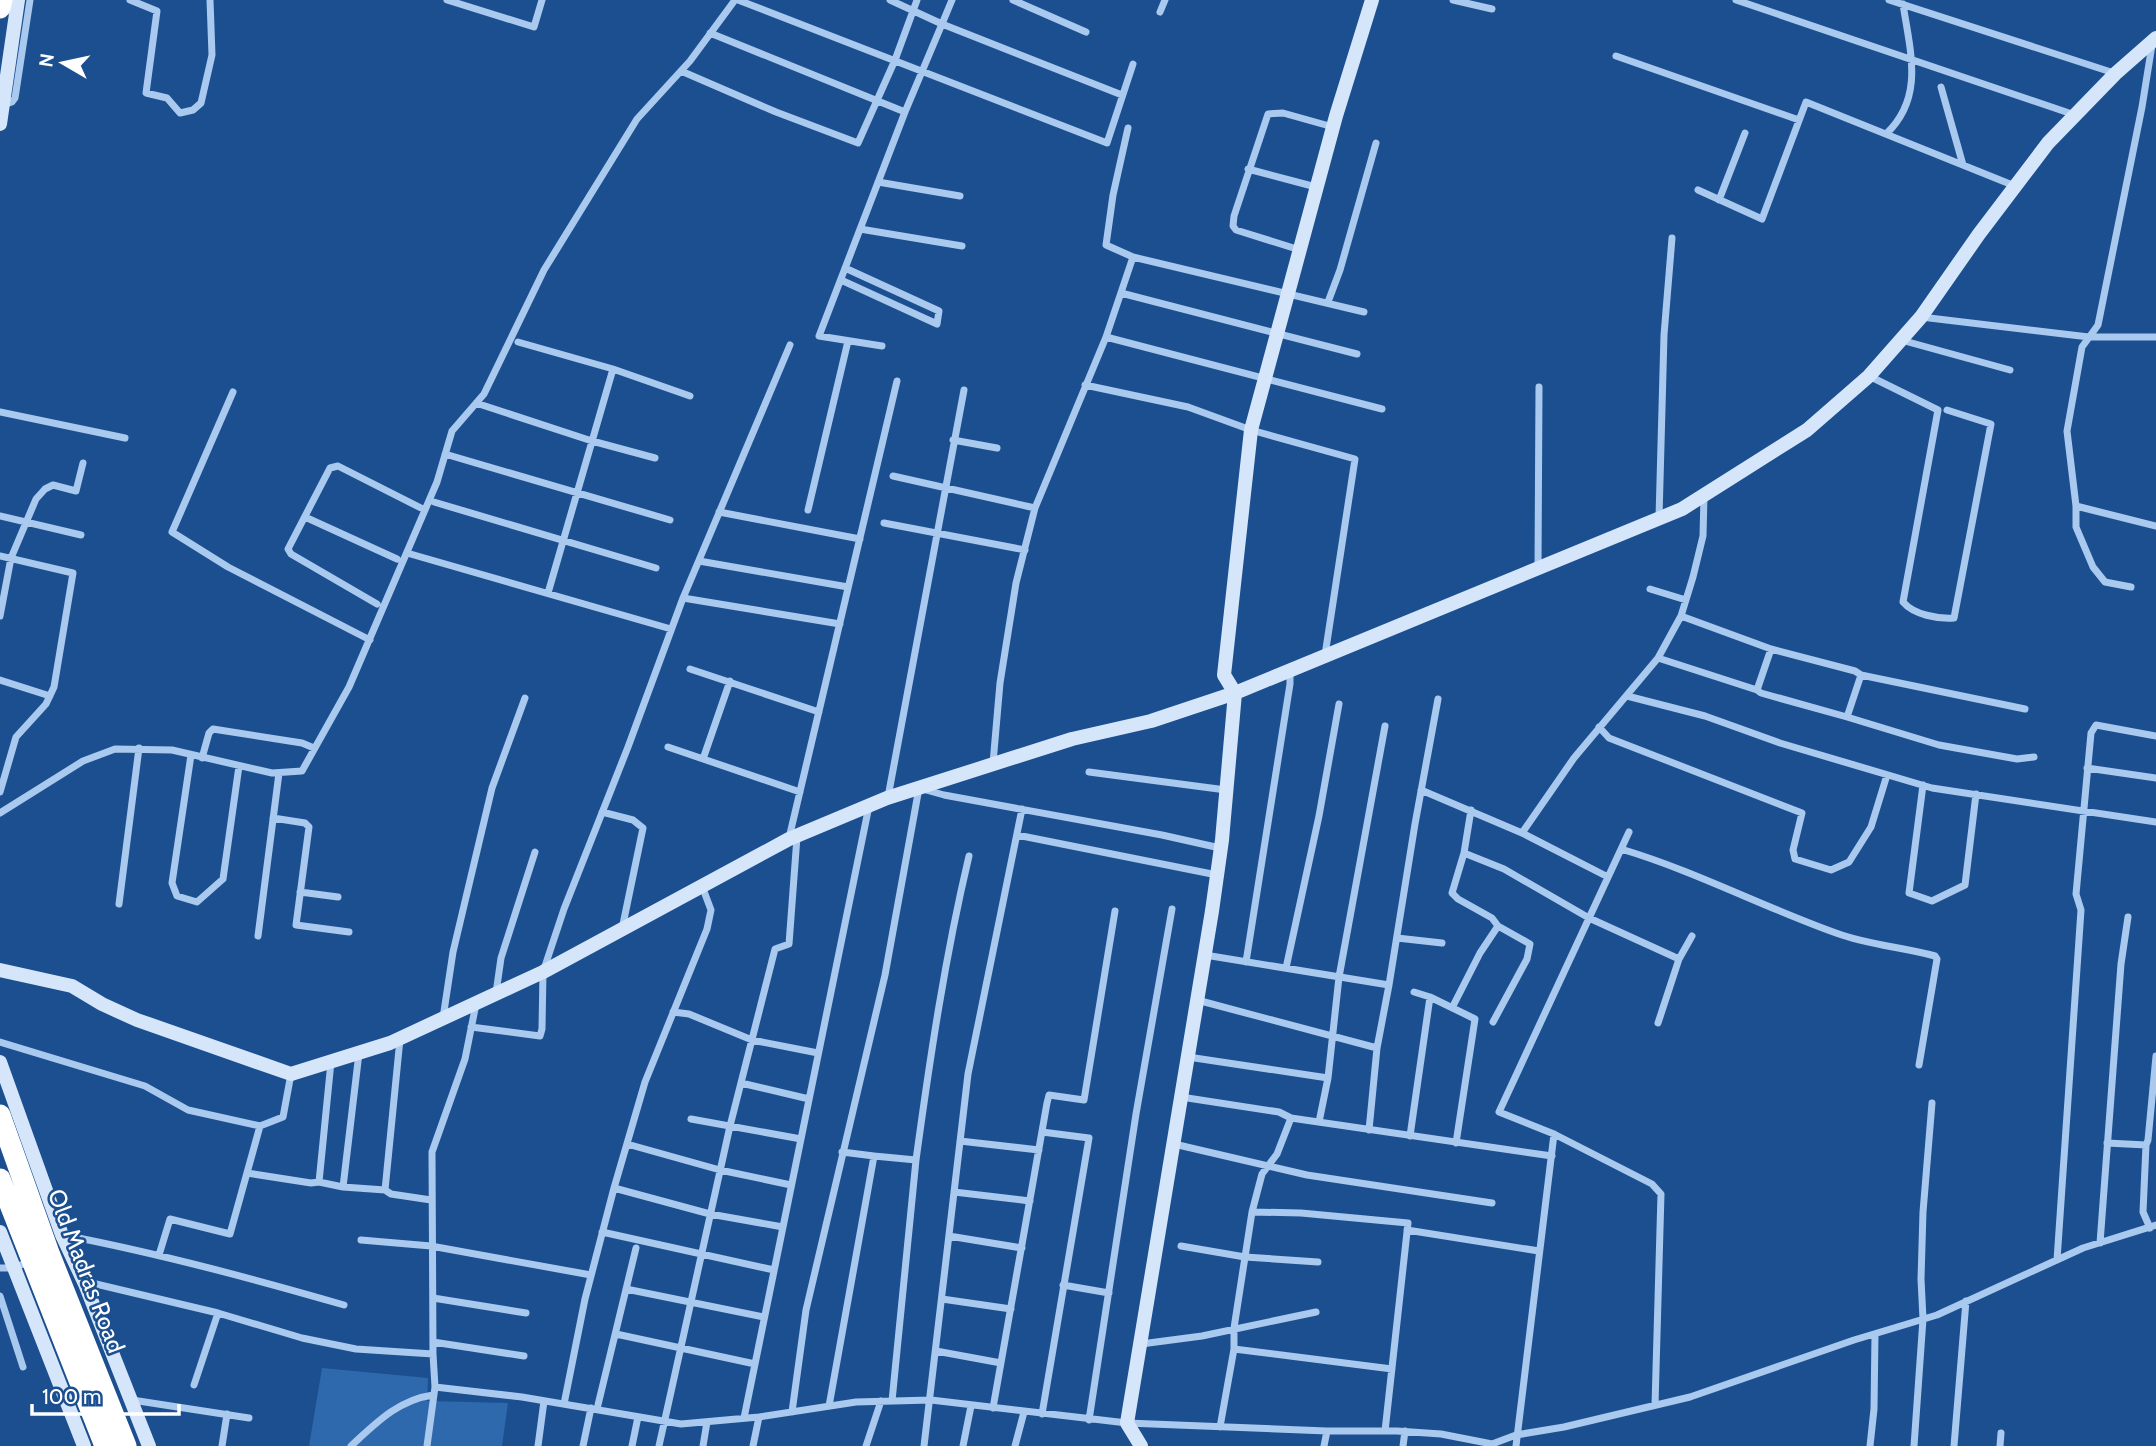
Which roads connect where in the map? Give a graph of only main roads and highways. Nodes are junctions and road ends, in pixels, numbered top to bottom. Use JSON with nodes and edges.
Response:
{"nodes":[{"id":1,"x":2,"y":0,"type":"edge"},
{"id":2,"x":0,"y":8,"type":"edge"},
{"id":3,"x":0,"y":1115,"type":"edge"},
{"id":4,"x":0,"y":1179,"type":"edge"},
{"id":5,"x":15,"y":1266,"type":"edge"},
{"id":6,"x":105,"y":1446,"type":"edge"},
{"id":7,"x":126,"y":1446,"type":"edge"}],
"edges":[{"from":1,"to":2,"type":"highway"},
{"from":3,"to":7,"type":"highway","name":"Old Madras Road"},
{"from":4,"to":5,"type":"highway","name":"Old Madras Road"},
{"from":5,"to":6,"type":"highway","name":"Old Madras Road"}]}
